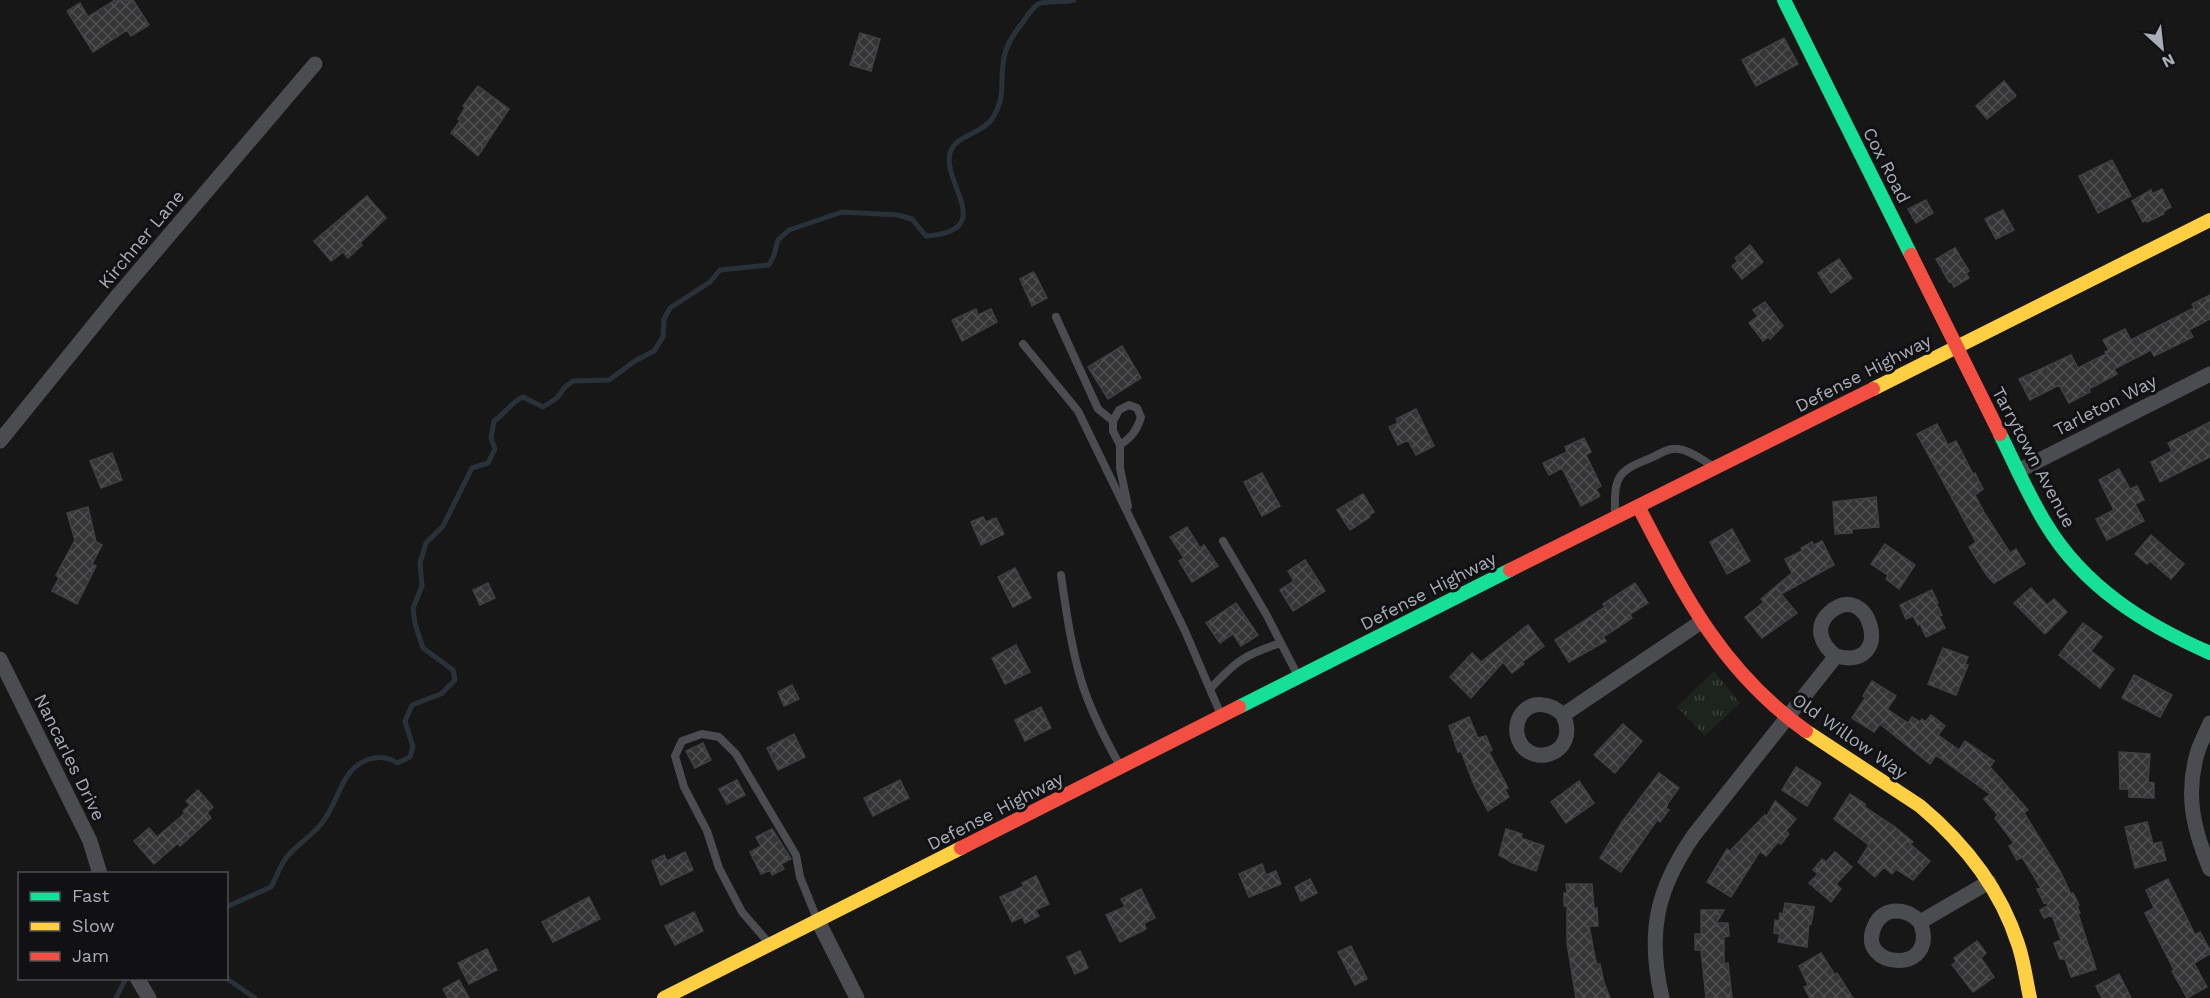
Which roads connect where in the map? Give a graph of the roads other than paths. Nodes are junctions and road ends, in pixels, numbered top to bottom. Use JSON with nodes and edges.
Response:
{"nodes":[{"id":1,"x":1784,"y":0,"type":"edge"},
{"id":2,"x":315,"y":64,"type":"dead end"},
{"id":3,"x":2210,"y":220,"type":"edge"},
{"id":4,"x":1056,"y":317,"type":"dead end"},
{"id":5,"x":1023,"y":344,"type":"dead end"},
{"id":6,"x":1957,"y":346,"type":"junction"},
{"id":7,"x":2210,"y":374,"type":"edge"},
{"id":8,"x":1113,"y":421,"type":"junction"},
{"id":9,"x":0,"y":441,"type":"edge"},
{"id":10,"x":1120,"y":446,"type":"junction"},
{"id":11,"x":1715,"y":467,"type":"junction"},
{"id":12,"x":2018,"y":471,"type":"junction"},
{"id":13,"x":1638,"y":506,"type":"junction"},
{"id":14,"x":1130,"y":516,"type":"junction"},
{"id":15,"x":1616,"y":517,"type":"junction"},
{"id":16,"x":1223,"y":541,"type":"dead end"},
{"id":17,"x":1061,"y":575,"type":"dead end"},
{"id":18,"x":1701,"y":622,"type":"junction"},
{"id":19,"x":1281,"y":643,"type":"junction"},
{"id":20,"x":2210,"y":653,"type":"edge"},
{"id":21,"x":1836,"y":656,"type":"dead end"},
{"id":22,"x":0,"y":660,"type":"edge"},
{"id":23,"x":1299,"y":677,"type":"junction"},
{"id":24,"x":1210,"y":689,"type":"junction"},
{"id":25,"x":1563,"y":715,"type":"dead end"},
{"id":26,"x":1222,"y":716,"type":"junction"},
{"id":27,"x":1789,"y":717,"type":"junction"},
{"id":28,"x":2210,"y":723,"type":"edge"},
{"id":29,"x":1121,"y":767,"type":"junction"},
{"id":30,"x":2210,"y":870,"type":"edge"},
{"id":31,"x":100,"y":872,"type":"edge"},
{"id":32,"x":1989,"y":882,"type":"junction"},
{"id":33,"x":818,"y":921,"type":"junction"},
{"id":34,"x":1920,"y":922,"type":"dead end"},
{"id":35,"x":770,"y":945,"type":"junction"},
{"id":36,"x":138,"y":980,"type":"edge"},
{"id":37,"x":149,"y":998,"type":"edge"},
{"id":38,"x":664,"y":998,"type":"edge"},
{"id":39,"x":857,"y":998,"type":"edge"},
{"id":40,"x":1662,"y":998,"type":"edge"},
{"id":41,"x":2030,"y":998,"type":"edge"}],
"edges":[{"from":1,"to":6,"type":"main road","name":"Cox Road"},
{"from":2,"to":9,"type":"street","name":"Kirchner Lane"},
{"from":3,"to":6,"type":"main road","name":"Defense Highway"},
{"from":4,"to":8,"type":"lane"},
{"from":5,"to":14,"type":"lane"},
{"from":6,"to":11,"type":"main road","name":"Defense Highway"},
{"from":6,"to":12,"type":"main road","name":"Tarrytown Avenue"},
{"from":7,"to":12,"type":"street","name":"Tarleton Way"},
{"from":8,"to":10,"type":"lane"},
{"from":8,"to":10,"type":"lane"},
{"from":10,"to":14,"type":"lane"},
{"from":11,"to":13,"type":"main road","name":"Defense Highway"},
{"from":11,"to":15,"type":"lane"},
{"from":12,"to":20,"type":"main road","name":"Tarrytown Avenue"},
{"from":13,"to":15,"type":"main road","name":"Defense Highway"},
{"from":13,"to":18,"type":"main road","name":"Old Willow Way"},
{"from":14,"to":24,"type":"lane"},
{"from":15,"to":23,"type":"main road","name":"Defense Highway"},
{"from":16,"to":19,"type":"lane"},
{"from":17,"to":29,"type":"lane"},
{"from":18,"to":25,"type":"street"},
{"from":18,"to":27,"type":"main road","name":"Old Willow Way"},
{"from":19,"to":23,"type":"lane"},
{"from":19,"to":24,"type":"lane"},
{"from":21,"to":27,"type":"street"},
{"from":22,"to":31,"type":"street","name":"Nancarles Drive"},
{"from":23,"to":26,"type":"main road","name":"Defense Highway"},
{"from":24,"to":26,"type":"lane"},
{"from":26,"to":29,"type":"main road","name":"Defense Highway"},
{"from":27,"to":32,"type":"main road","name":"Old Willow Way"},
{"from":27,"to":40,"type":"street"},
{"from":28,"to":30,"type":"street"},
{"from":29,"to":33,"type":"main road","name":"Defense Highway"},
{"from":32,"to":34,"type":"street"},
{"from":32,"to":41,"type":"main road","name":"Old Willow Way"},
{"from":33,"to":35,"type":"main road","name":"Defense Highway"},
{"from":33,"to":35,"type":"lane"},
{"from":33,"to":39,"type":"street"},
{"from":35,"to":38,"type":"main road","name":"Defense Highway"},
{"from":36,"to":37,"type":"street"}]}
